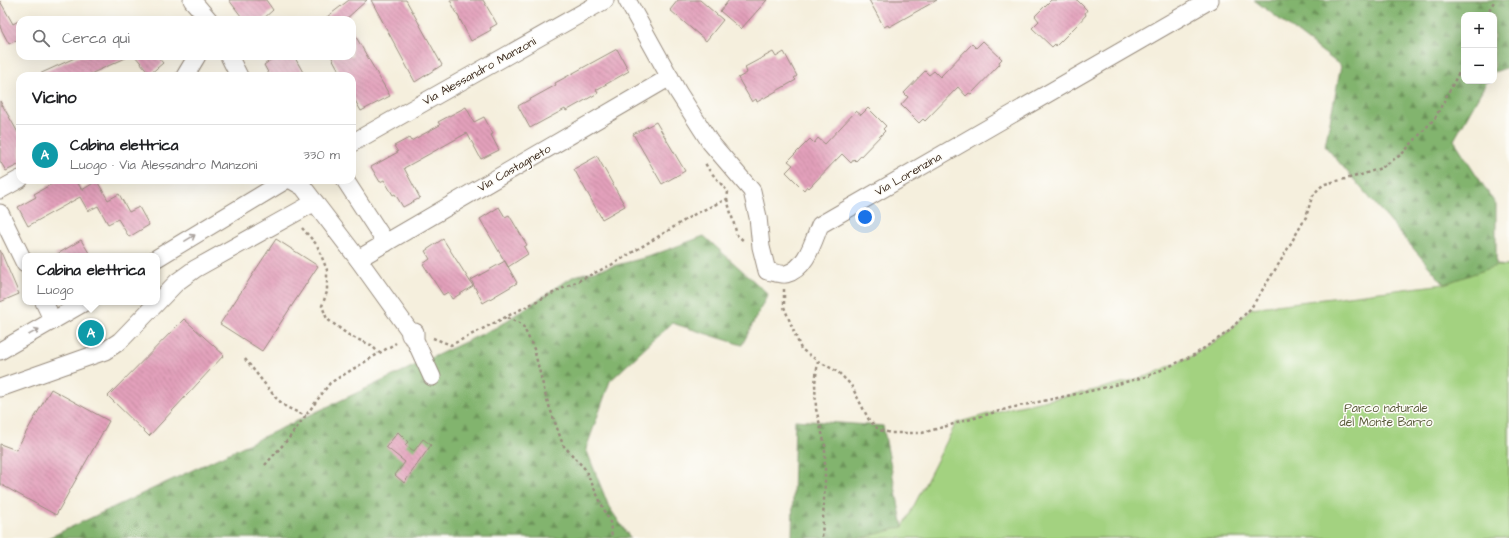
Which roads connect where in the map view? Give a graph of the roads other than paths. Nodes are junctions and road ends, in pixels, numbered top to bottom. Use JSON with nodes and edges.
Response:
{"nodes":[{"id":1,"x":192,"y":0,"type":"edge"},
{"id":2,"x":605,"y":0,"type":"edge"},
{"id":3,"x":627,"y":0,"type":"edge"},
{"id":4,"x":1210,"y":0,"type":"edge"},
{"id":5,"x":206,"y":16,"type":"edge"},
{"id":6,"x":195,"y":60,"type":"edge"},
{"id":7,"x":231,"y":60,"type":"edge"},
{"id":8,"x":187,"y":72,"type":"edge"},
{"id":9,"x":237,"y":72,"type":"edge"},
{"id":10,"x":670,"y":77,"type":"junction"},
{"id":11,"x":356,"y":141,"type":"edge"},
{"id":12,"x":16,"y":181,"type":"edge"},
{"id":13,"x":279,"y":184,"type":"edge"},
{"id":14,"x":298,"y":184,"type":"edge"},
{"id":15,"x":348,"y":184,"type":"edge"},
{"id":16,"x":0,"y":190,"type":"edge"},
{"id":17,"x":315,"y":202,"type":"junction"},
{"id":18,"x":0,"y":213,"type":"edge"},
{"id":19,"x":386,"y":243,"type":"junction"},
{"id":20,"x":160,"y":256,"type":"edge"},
{"id":21,"x":22,"y":258,"type":"edge"},
{"id":22,"x":358,"y":259,"type":"junction"},
{"id":23,"x":160,"y":300,"type":"edge"},
{"id":24,"x":45,"y":305,"type":"edge"},
{"id":25,"x":80,"y":305,"type":"edge"},
{"id":26,"x":155,"y":305,"type":"edge"},
{"id":27,"x":53,"y":321,"type":"junction"},
{"id":28,"x":0,"y":351,"type":"edge"},
{"id":29,"x":432,"y":377,"type":"dead end"},
{"id":30,"x":0,"y":388,"type":"edge"}],
"edges":[{"from":1,"to":5,"type":"street"},
{"from":2,"to":11,"type":"street","name":"Via Alessandro Manzoni"},
{"from":3,"to":10,"type":"street"},
{"from":4,"to":10,"type":"street","name":"Via Lorenzina"},
{"from":6,"to":8,"type":"street"},
{"from":7,"to":9,"type":"street"},
{"from":10,"to":19,"type":"street","name":"Via Castagneto"},
{"from":12,"to":16,"type":"street"},
{"from":20,"to":13,"type":"street","one_way":true},
{"from":14,"to":17,"type":"street"},
{"from":15,"to":19,"type":"street"},
{"from":17,"to":22,"type":"street"},
{"from":17,"to":23,"type":"street"},
{"from":18,"to":21,"type":"street"},
{"from":19,"to":22,"type":"street","name":"Via Castagneto"},
{"from":22,"to":29,"type":"street"},
{"from":24,"to":27,"type":"street"},
{"from":25,"to":27,"type":"street"},
{"from":26,"to":30,"type":"street"},
{"from":28,"to":27,"type":"street","one_way":true}]}
